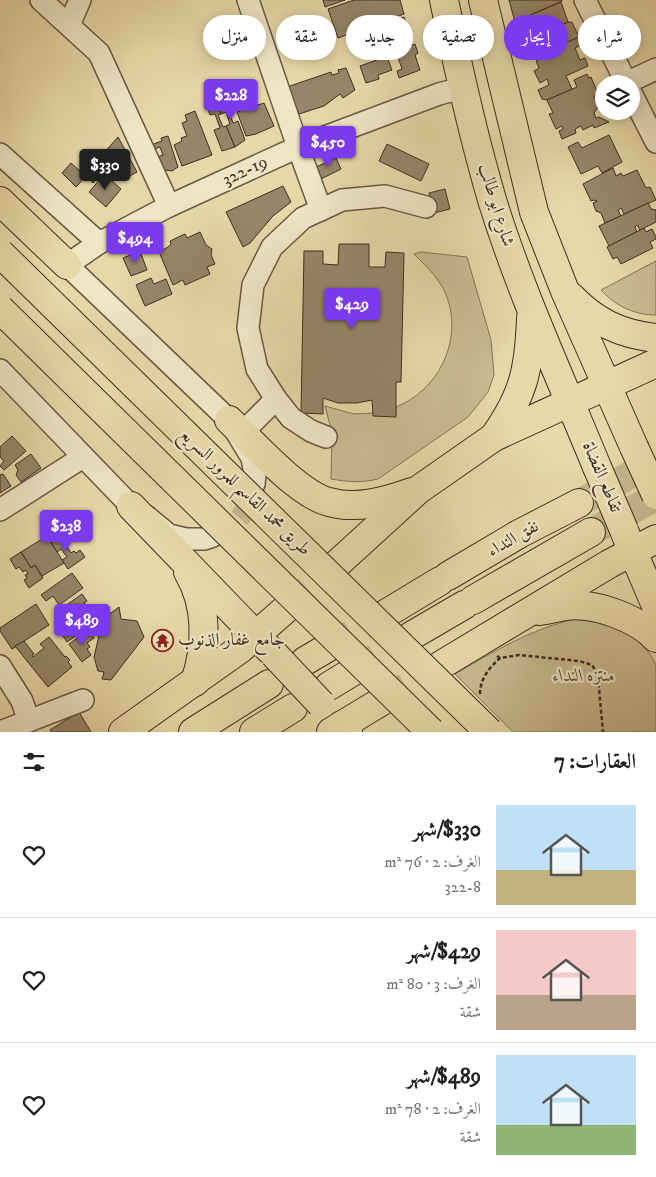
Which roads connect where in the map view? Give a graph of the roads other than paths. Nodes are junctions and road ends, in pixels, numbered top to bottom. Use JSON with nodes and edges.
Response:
{"nodes":[{"id":1,"x":41,"y":0,"type":"edge"},
{"id":2,"x":80,"y":0,"type":"edge"},
{"id":3,"x":248,"y":0,"type":"edge"},
{"id":4,"x":444,"y":0,"type":"edge"},
{"id":5,"x":483,"y":0,"type":"edge"},
{"id":6,"x":585,"y":0,"type":"edge"},
{"id":7,"x":69,"y":25,"type":"junction"},
{"id":8,"x":656,"y":69,"type":"edge"},
{"id":9,"x":623,"y":75,"type":"edge"},
{"id":10,"x":640,"y":77,"type":"edge"},
{"id":11,"x":462,"y":88,"type":"junction"},
{"id":12,"x":640,"y":111,"type":"edge"},
{"id":13,"x":656,"y":142,"type":"edge"},
{"id":14,"x":298,"y":147,"type":"junction"},
{"id":15,"x":0,"y":154,"type":"edge"},
{"id":16,"x":0,"y":201,"type":"edge"},
{"id":17,"x":170,"y":206,"type":"junction"},
{"id":18,"x":426,"y":206,"type":"dead end"},
{"id":19,"x":321,"y":210,"type":"junction"},
{"id":20,"x":99,"y":243,"type":"junction"},
{"id":21,"x":0,"y":253,"type":"edge"},
{"id":22,"x":66,"y":265,"type":"junction"},
{"id":23,"x":565,"y":291,"type":"junction"},
{"id":24,"x":0,"y":309,"type":"edge"},
{"id":25,"x":532,"y":314,"type":"junction"},
{"id":26,"x":656,"y":338,"type":"edge"},
{"id":27,"x":656,"y":363,"type":"edge"},
{"id":28,"x":0,"y":370,"type":"edge"},
{"id":29,"x":606,"y":386,"type":"junction"},
{"id":30,"x":276,"y":399,"type":"junction"},
{"id":31,"x":570,"y":402,"type":"junction"},
{"id":32,"x":236,"y":426,"type":"junction"},
{"id":33,"x":326,"y":437,"type":"dead end"},
{"id":34,"x":494,"y":437,"type":"junction"},
{"id":35,"x":83,"y":457,"type":"junction"},
{"id":36,"x":254,"y":484,"type":"tunnel mouth"},
{"id":37,"x":418,"y":490,"type":"junction"},
{"id":38,"x":656,"y":495,"type":"edge"},
{"id":39,"x":579,"y":503,"type":"tunnel mouth"},
{"id":40,"x":131,"y":506,"type":"junction"},
{"id":41,"x":0,"y":510,"type":"edge"},
{"id":42,"x":591,"y":532,"type":"tunnel mouth"},
{"id":43,"x":213,"y":536,"type":"tunnel mouth"},
{"id":44,"x":638,"y":540,"type":"edge"},
{"id":45,"x":181,"y":559,"type":"junction"},
{"id":46,"x":337,"y":564,"type":"tunnel mouth"},
{"id":47,"x":656,"y":606,"type":"edge"},
{"id":48,"x":288,"y":608,"type":"tunnel mouth"},
{"id":49,"x":387,"y":613,"type":"tunnel mouth"},
{"id":50,"x":411,"y":636,"type":"tunnel mouth"},
{"id":51,"x":656,"y":638,"type":"edge"},
{"id":52,"x":495,"y":641,"type":"junction"},
{"id":53,"x":265,"y":645,"type":"junction"},
{"id":54,"x":441,"y":665,"type":"tunnel mouth"},
{"id":55,"x":0,"y":666,"type":"edge"},
{"id":56,"x":352,"y":672,"type":"tunnel mouth"},
{"id":57,"x":195,"y":682,"type":"junction"},
{"id":58,"x":269,"y":684,"type":"dead end"},
{"id":59,"x":325,"y":695,"type":"junction"},
{"id":60,"x":83,"y":700,"type":"dead end"},
{"id":61,"x":382,"y":702,"type":"tunnel mouth"},
{"id":62,"x":293,"y":708,"type":"dead end"},
{"id":63,"x":29,"y":721,"type":"junction"},
{"id":64,"x":340,"y":730,"type":"edge"},
{"id":65,"x":0,"y":732,"type":"edge"},
{"id":66,"x":123,"y":732,"type":"edge"},
{"id":67,"x":193,"y":732,"type":"edge"},
{"id":68,"x":254,"y":732,"type":"edge"},
{"id":69,"x":432,"y":732,"type":"edge"},
{"id":70,"x":489,"y":732,"type":"edge"}],
"edges":[{"from":1,"to":7,"type":"street"},
{"from":2,"to":7,"type":"street"},
{"from":3,"to":14,"type":"street"},
{"from":4,"to":11,"type":"main road","name":"شارع ابو طالب"},
{"from":5,"to":23,"type":"main road","name":"شارع ابو طالب"},
{"from":6,"to":9,"type":"street"},
{"from":7,"to":17,"type":"street"},
{"from":8,"to":10,"type":"street"},
{"from":11,"to":14,"type":"street","name":"322-19"},
{"from":11,"to":25,"type":"main road","name":"شارع ابو طالب"},
{"from":12,"to":13,"type":"street"},
{"from":14,"to":17,"type":"street","name":"322-19"},
{"from":14,"to":19,"type":"street"},
{"from":15,"to":20,"type":"street"},
{"from":16,"to":22,"type":"main road"},
{"from":17,"to":20,"type":"street","name":"322-19"},
{"from":18,"to":19,"type":"street"},
{"from":19,"to":30,"type":"street"},
{"from":20,"to":22,"type":"street","name":"322-19"},
{"from":21,"to":70,"type":"main road","name":"طريق محمد القاسم للمرور السريع","bridge":true},
{"from":22,"to":32,"type":"street"},
{"from":23,"to":26,"type":"main road"},
{"from":23,"to":29,"type":"main road","name":"شارع ابو طالب"},
{"from":24,"to":69,"type":"main road","bridge":true},
{"from":25,"to":31,"type":"main road","name":"شارع ابو طالب"},
{"from":25,"to":34,"type":"main road"},
{"from":27,"to":29,"type":"main road"},
{"from":28,"to":35,"type":"street"},
{"from":29,"to":31,"type":"main road"},
{"from":29,"to":38,"type":"main road","bridge":true},
{"from":30,"to":32,"type":"street"},
{"from":30,"to":33,"type":"street"},
{"from":31,"to":34,"type":"main road"},
{"from":31,"to":44,"type":"main road","name":"تقاطع القضاة","bridge":true},
{"from":32,"to":36,"type":"street"},
{"from":32,"to":37,"type":"main road"},
{"from":34,"to":37,"type":"main road"},
{"from":35,"to":40,"type":"street"},
{"from":35,"to":41,"type":"street"},
{"from":37,"to":46,"type":"main road"},
{"from":39,"to":49,"type":"main road","name":"نفق النداء"},
{"from":40,"to":43,"type":"street"},
{"from":40,"to":45,"type":"main road"},
{"from":42,"to":50,"type":"main road","name":"نفق النداء"},
{"from":44,"to":47,"type":"main road"},
{"from":44,"to":52,"type":"main road"},
{"from":45,"to":53,"type":"main road"},
{"from":45,"to":57,"type":"main road"},
{"from":48,"to":53,"type":"main road"},
{"from":51,"to":52,"type":"main road"},
{"from":52,"to":54,"type":"main road"},
{"from":53,"to":57,"type":"main road"},
{"from":53,"to":59,"type":"main road","bridge":true},
{"from":55,"to":63,"type":"street"},
{"from":56,"to":59,"type":"main road"},
{"from":57,"to":66,"type":"main road"},
{"from":58,"to":67,"type":"main road"},
{"from":59,"to":64,"type":"main road"},
{"from":60,"to":63,"type":"street"},
{"from":61,"to":64,"type":"main road"},
{"from":62,"to":68,"type":"main road"},
{"from":63,"to":65,"type":"street"}]}
